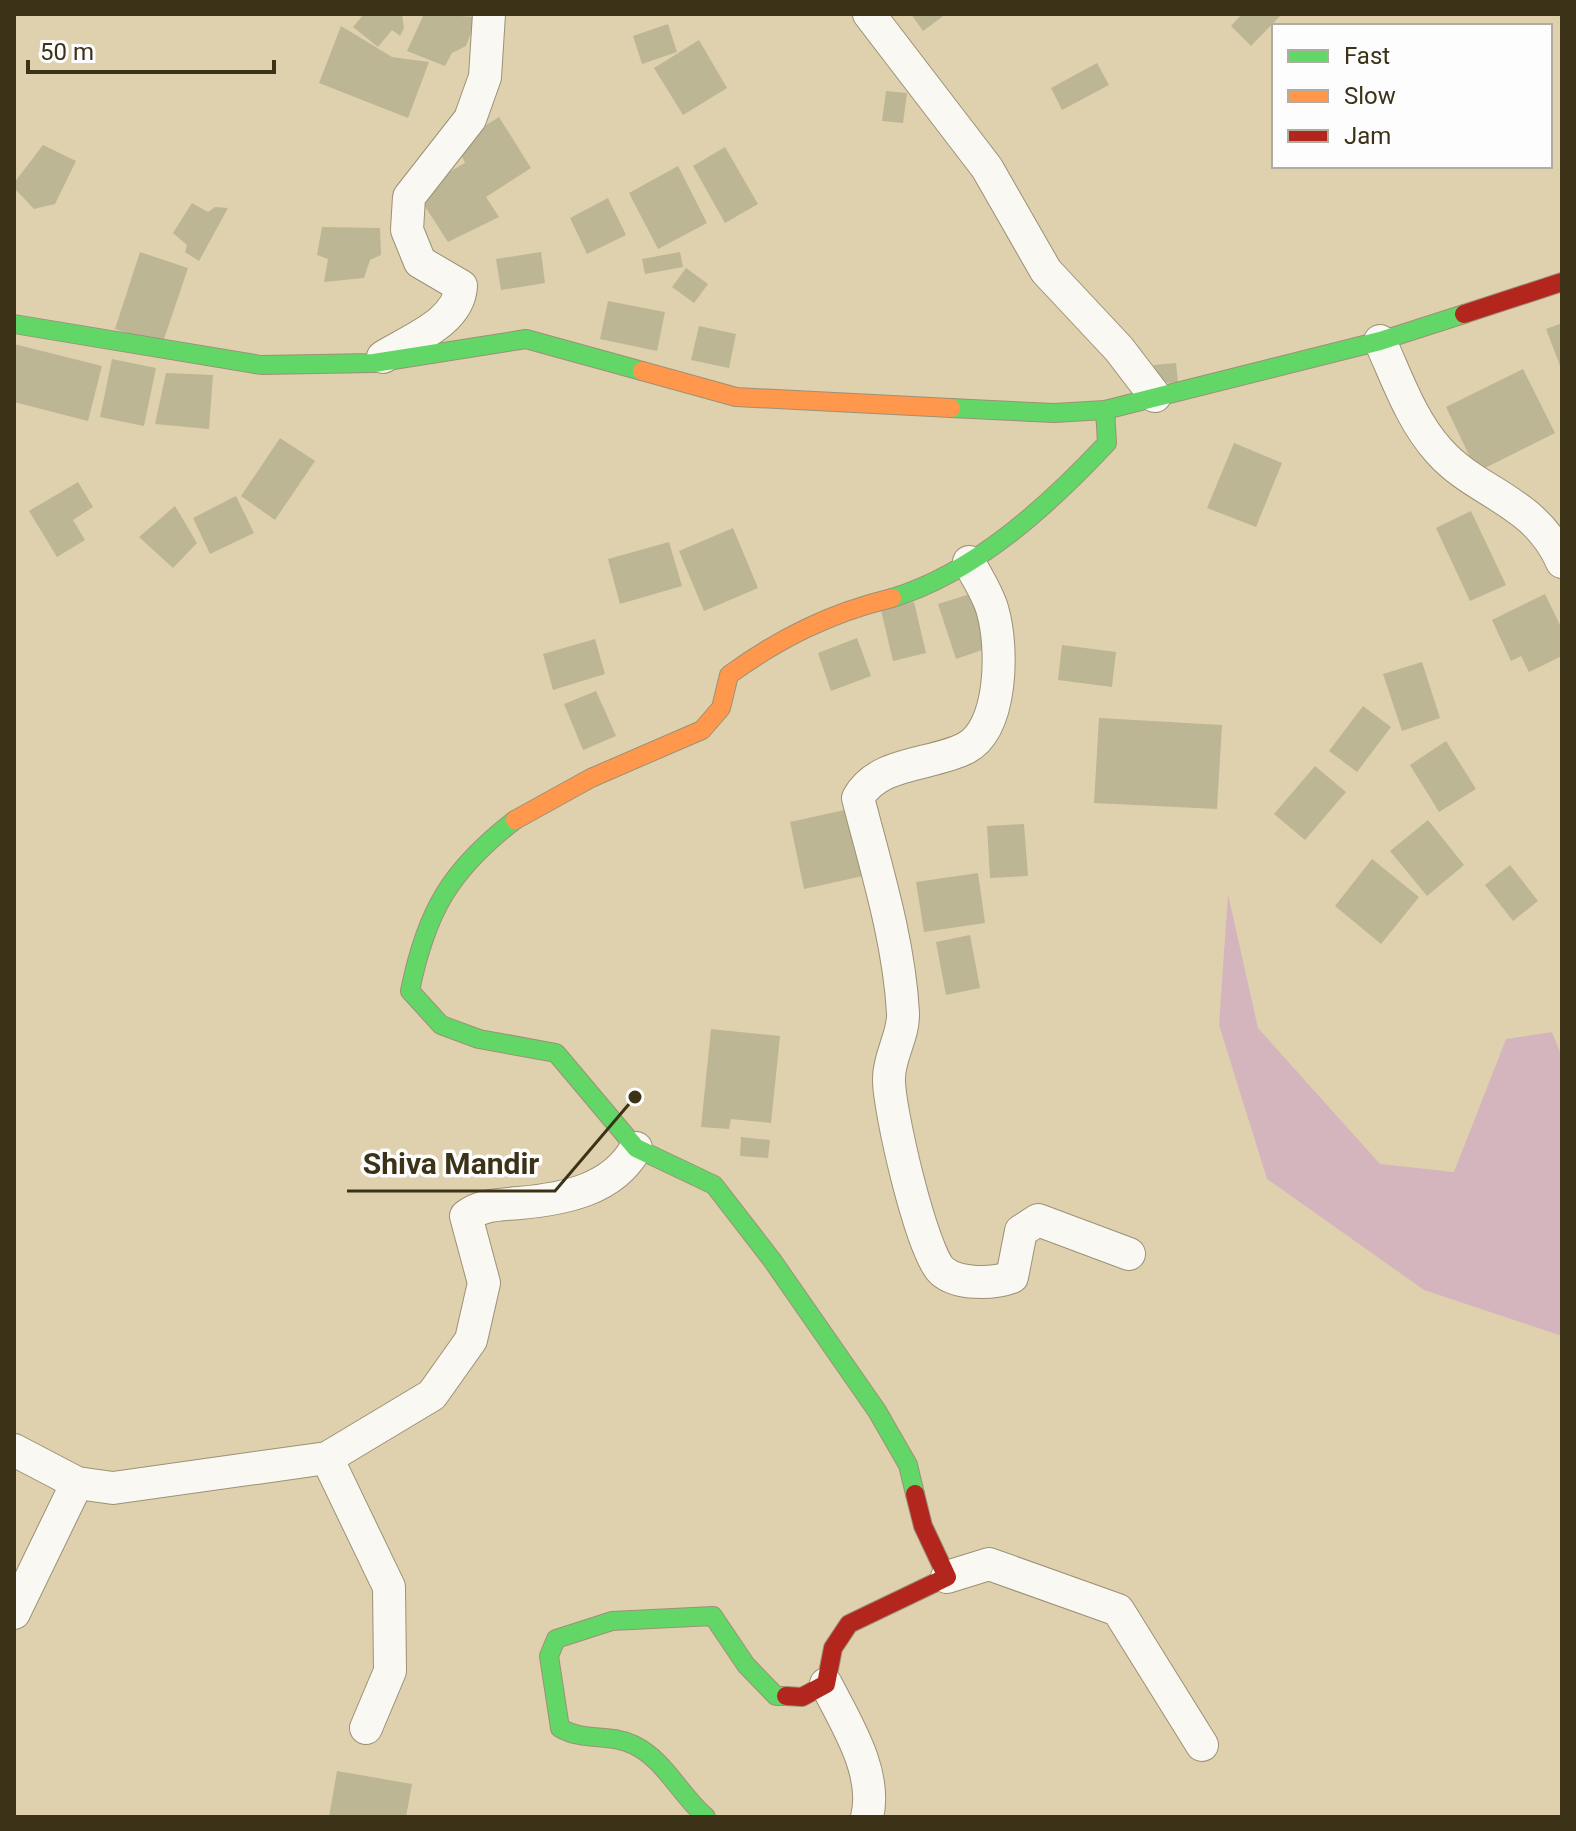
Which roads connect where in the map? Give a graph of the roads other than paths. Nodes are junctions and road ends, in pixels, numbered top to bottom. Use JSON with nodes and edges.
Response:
{"nodes":[{"id":1,"x":489,"y":14,"type":"edge"},
{"id":2,"x":869,"y":14,"type":"edge"},
{"id":3,"x":1562,"y":282,"type":"edge"},
{"id":4,"x":14,"y":324,"type":"edge"},
{"id":5,"x":1380,"y":341,"type":"junction"},
{"id":6,"x":374,"y":363,"type":"junction"},
{"id":7,"x":1155,"y":396,"type":"junction"},
{"id":8,"x":1105,"y":410,"type":"junction"},
{"id":9,"x":969,"y":562,"type":"junction"},
{"id":10,"x":1562,"y":562,"type":"edge"},
{"id":11,"x":636,"y":1148,"type":"junction"},
{"id":12,"x":1129,"y":1254,"type":"dead end"},
{"id":13,"x":14,"y":1450,"type":"edge"},
{"id":14,"x":327,"y":1458,"type":"junction"},
{"id":15,"x":77,"y":1483,"type":"junction"},
{"id":16,"x":947,"y":1577,"type":"junction"},
{"id":17,"x":14,"y":1613,"type":"edge"},
{"id":18,"x":826,"y":1684,"type":"junction"},
{"id":19,"x":366,"y":1728,"type":"dead end"},
{"id":20,"x":1202,"y":1745,"type":"dead end"},
{"id":21,"x":706,"y":1817,"type":"edge"},
{"id":22,"x":867,"y":1817,"type":"edge"}],
"edges":[{"from":1,"to":6,"type":"street"},
{"from":2,"to":7,"type":"street"},
{"from":3,"to":5,"type":"street"},
{"from":4,"to":6,"type":"street"},
{"from":5,"to":7,"type":"street"},
{"from":5,"to":10,"type":"street"},
{"from":6,"to":8,"type":"street"},
{"from":7,"to":8,"type":"street"},
{"from":8,"to":9,"type":"street"},
{"from":9,"to":11,"type":"street"},
{"from":9,"to":12,"type":"street"},
{"from":11,"to":14,"type":"street"},
{"from":11,"to":16,"type":"street"},
{"from":13,"to":15,"type":"street"},
{"from":14,"to":15,"type":"street"},
{"from":14,"to":19,"type":"street"},
{"from":15,"to":17,"type":"street"},
{"from":16,"to":18,"type":"street"},
{"from":16,"to":20,"type":"street"},
{"from":18,"to":21,"type":"street"},
{"from":18,"to":22,"type":"street"}]}
